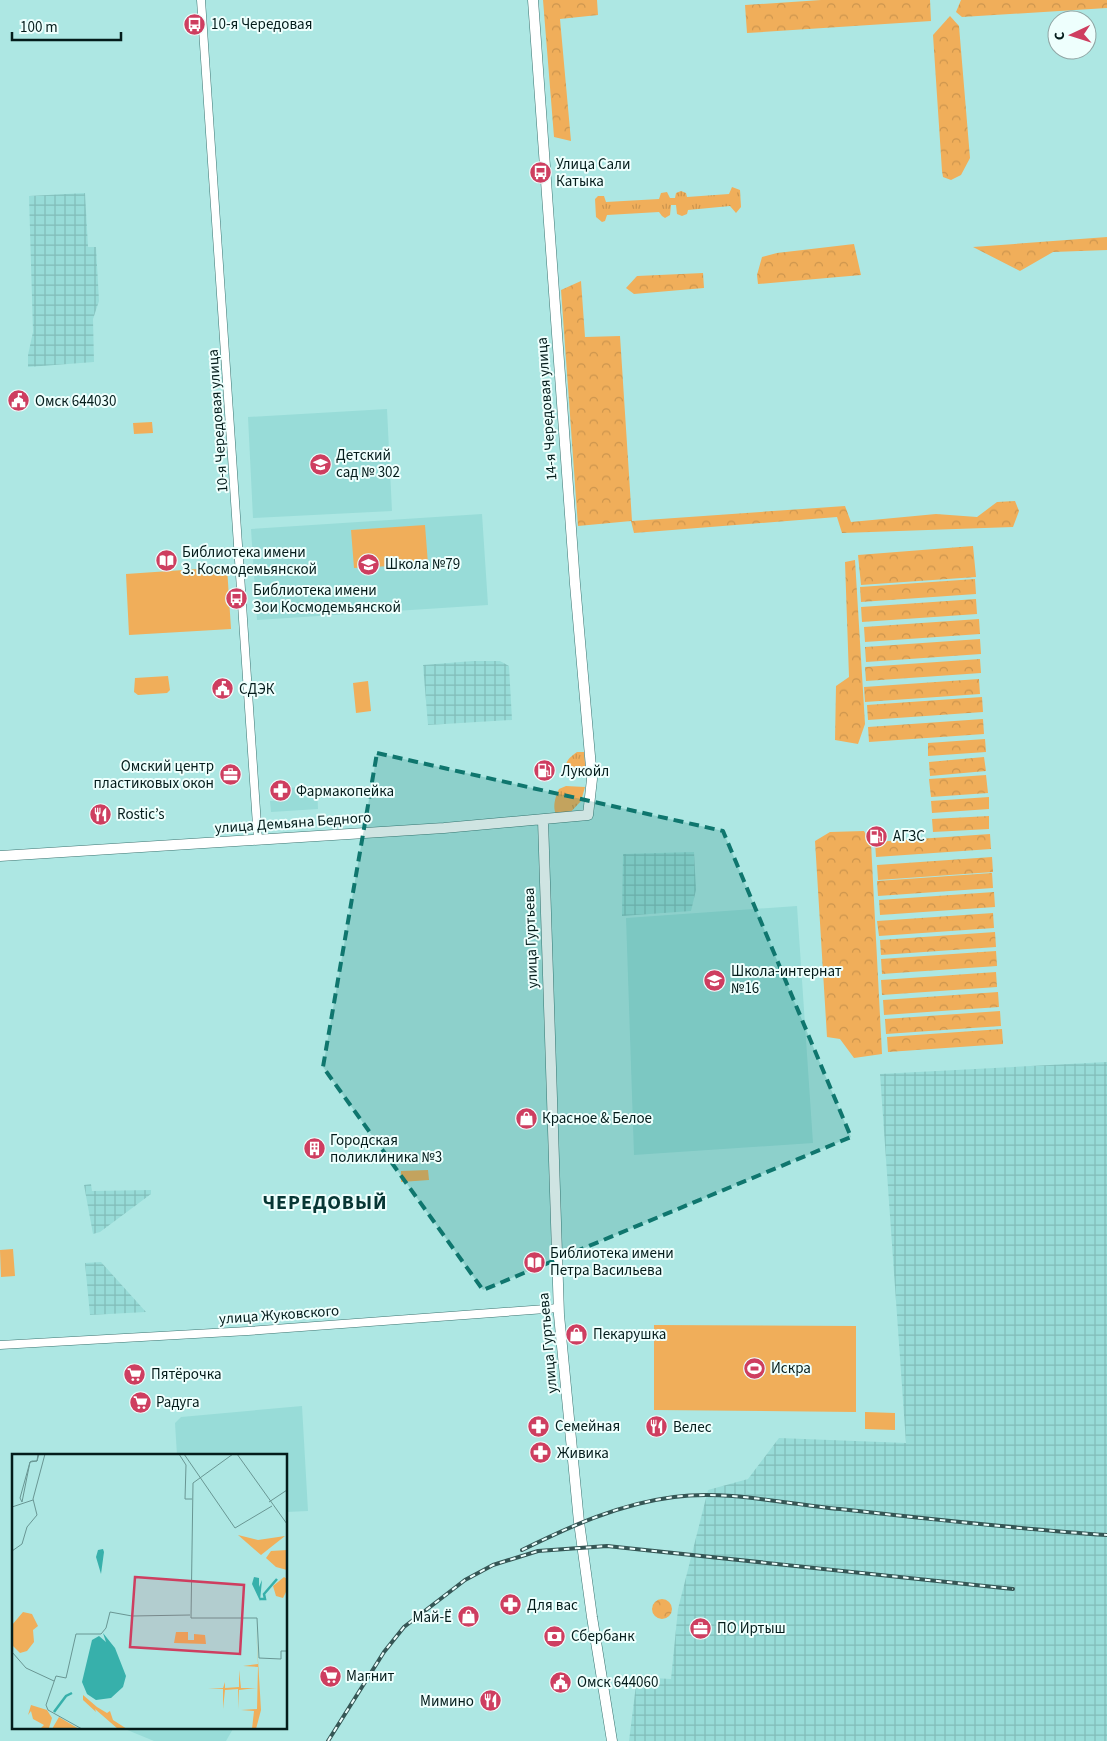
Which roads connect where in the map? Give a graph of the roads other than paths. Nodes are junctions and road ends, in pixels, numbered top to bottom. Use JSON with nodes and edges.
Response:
{"nodes":[{"id":1,"x":201,"y":0,"type":"edge"},
{"id":2,"x":533,"y":0,"type":"edge"},
{"id":3,"x":588,"y":815,"type":"joint"},
{"id":4,"x":543,"y":820,"type":"junction"},
{"id":5,"x":258,"y":840,"type":"junction"},
{"id":6,"x":0,"y":856,"type":"edge"},
{"id":7,"x":559,"y":1308,"type":"junction"},
{"id":8,"x":0,"y":1345,"type":"edge"},
{"id":9,"x":612,"y":1741,"type":"edge"}],
"edges":[{"from":1,"to":5,"type":"street","name":"10-я Чередовая улица"},
{"from":2,"to":3,"type":"main road","name":"14-я Чередовая улица"},
{"from":3,"to":4,"type":"main road","name":"улица Демьяна Бедного"},
{"from":4,"to":5,"type":"main road","name":"улица Демьяна Бедного"},
{"from":4,"to":7,"type":"main road","name":"улица Гуртьева"},
{"from":5,"to":6,"type":"main road","name":"улица Демьяна Бедного"},
{"from":7,"to":8,"type":"street","name":"улица Жуковского"},
{"from":7,"to":9,"type":"main road","name":"улица Гуртьева"}]}
